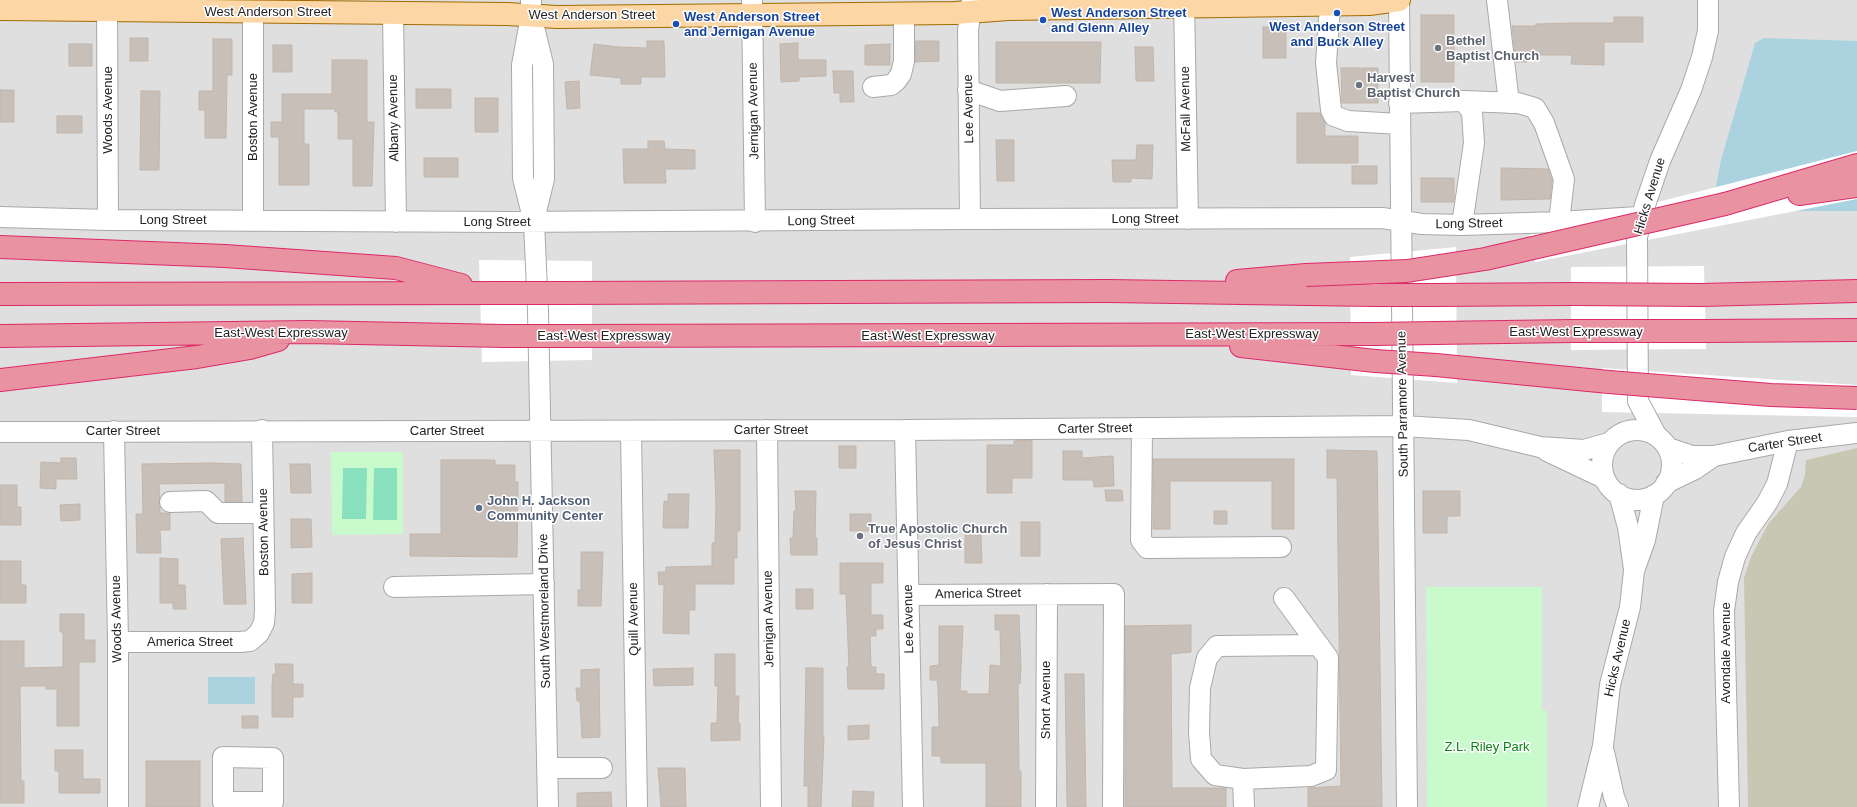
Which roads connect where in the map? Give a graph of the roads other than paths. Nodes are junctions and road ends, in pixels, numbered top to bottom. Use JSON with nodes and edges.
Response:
{"nodes":[{"id":1,"x":1399,"y":0,"type":"edge"},
{"id":2,"x":1497,"y":0,"type":"edge"},
{"id":3,"x":1708,"y":0,"type":"edge"},
{"id":4,"x":1184,"y":3,"type":"edge"},
{"id":5,"x":1292,"y":3,"type":"edge"},
{"id":6,"x":1078,"y":4,"type":"edge"},
{"id":7,"x":1330,"y":5,"type":"junction"},
{"id":8,"x":107,"y":6,"type":"edge"},
{"id":9,"x":336,"y":6,"type":"edge"},
{"id":10,"x":971,"y":6,"type":"edge"},
{"id":11,"x":531,"y":8,"type":"edge"},
{"id":12,"x":752,"y":8,"type":"edge"},
{"id":13,"x":0,"y":9,"type":"edge"},
{"id":14,"x":253,"y":13,"type":"junction"},
{"id":15,"x":393,"y":13,"type":"junction"},
{"id":16,"x":904,"y":14,"type":"junction"},
{"id":17,"x":873,"y":87,"type":"dead end"},
{"id":18,"x":968,"y":90,"type":"junction"},
{"id":19,"x":1066,"y":96,"type":"dead end"},
{"id":20,"x":1464,"y":101,"type":"junction"},
{"id":21,"x":1400,"y":103,"type":"junction"},
{"id":22,"x":1509,"y":103,"type":"junction"},
{"id":23,"x":1400,"y":124,"type":"junction"},
{"id":24,"x":1857,"y":165,"type":"edge"},
{"id":25,"x":1857,"y":186,"type":"edge"},
{"id":26,"x":1725,"y":204,"type":"junction"},
{"id":27,"x":0,"y":217,"type":"edge"},
{"id":28,"x":1642,"y":217,"type":"junction"},
{"id":29,"x":970,"y":219,"type":"junction"},
{"id":30,"x":1188,"y":219,"type":"junction"},
{"id":31,"x":108,"y":220,"type":"junction"},
{"id":32,"x":253,"y":221,"type":"junction"},
{"id":33,"x":1400,"y":221,"type":"junction"},
{"id":34,"x":396,"y":222,"type":"junction"},
{"id":35,"x":534,"y":222,"type":"junction"},
{"id":36,"x":755,"y":222,"type":"junction"},
{"id":37,"x":1559,"y":222,"type":"junction"},
{"id":38,"x":1462,"y":225,"type":"junction"},
{"id":39,"x":0,"y":247,"type":"edge"},
{"id":40,"x":1108,"y":291,"type":"junction"},
{"id":41,"x":1857,"y":291,"type":"edge"},
{"id":42,"x":497,"y":293,"type":"junction"},
{"id":43,"x":0,"y":294,"type":"edge"},
{"id":44,"x":1857,"y":330,"type":"edge"},
{"id":45,"x":308,"y":332,"type":"junction"},
{"id":46,"x":1156,"y":334,"type":"junction"},
{"id":47,"x":0,"y":336,"type":"edge"},
{"id":48,"x":0,"y":380,"type":"edge"},
{"id":49,"x":1857,"y":398,"type":"edge"},
{"id":50,"x":1638,"y":401,"type":"junction"},
{"id":51,"x":1403,"y":426,"type":"junction"},
{"id":52,"x":1142,"y":428,"type":"junction"},
{"id":53,"x":262,"y":430,"type":"junction"},
{"id":54,"x":767,"y":430,"type":"junction"},
{"id":55,"x":905,"y":430,"type":"junction"},
{"id":56,"x":114,"y":431,"type":"junction"},
{"id":57,"x":542,"y":431,"type":"junction"},
{"id":58,"x":631,"y":431,"type":"junction"},
{"id":59,"x":0,"y":432,"type":"edge"},
{"id":60,"x":1857,"y":433,"type":"edge"},
{"id":61,"x":1614,"y":438,"type":"junction"},
{"id":62,"x":1788,"y":441,"type":"junction"},
{"id":63,"x":1662,"y":442,"type":"junction"},
{"id":64,"x":1540,"y":448,"type":"junction"},
{"id":65,"x":1714,"y":456,"type":"junction"},
{"id":66,"x":1604,"y":478,"type":"junction"},
{"id":67,"x":1660,"y":489,"type":"junction"},
{"id":68,"x":1619,"y":494,"type":"junction"},
{"id":69,"x":170,"y":502,"type":"dead end"},
{"id":70,"x":263,"y":513,"type":"junction"},
{"id":71,"x":1280,"y":547,"type":"dead end"},
{"id":72,"x":1634,"y":571,"type":"junction"},
{"id":73,"x":544,"y":584,"type":"junction"},
{"id":74,"x":394,"y":587,"type":"dead end"},
{"id":75,"x":1047,"y":594,"type":"junction"},
{"id":76,"x":909,"y":595,"type":"junction"},
{"id":77,"x":1284,"y":598,"type":"dead end"},
{"id":78,"x":259,"y":633,"type":"joint"},
{"id":79,"x":118,"y":642,"type":"junction"},
{"id":80,"x":1319,"y":646,"type":"junction"},
{"id":81,"x":1602,"y":746,"type":"junction"},
{"id":82,"x":547,"y":768,"type":"junction"},
{"id":83,"x":602,"y":768,"type":"dead end"},
{"id":84,"x":1243,"y":780,"type":"junction"},
{"id":85,"x":118,"y":807,"type":"edge"},
{"id":86,"x":548,"y":807,"type":"edge"},
{"id":87,"x":637,"y":807,"type":"edge"},
{"id":88,"x":771,"y":807,"type":"edge"},
{"id":89,"x":913,"y":807,"type":"edge"},
{"id":90,"x":1046,"y":807,"type":"edge"},
{"id":91,"x":1113,"y":807,"type":"edge"},
{"id":92,"x":1244,"y":807,"type":"edge"},
{"id":93,"x":1407,"y":807,"type":"edge"},
{"id":94,"x":1588,"y":807,"type":"edge"},
{"id":95,"x":1618,"y":807,"type":"edge"},
{"id":96,"x":1729,"y":807,"type":"edge"}],
"edges":[{"from":1,"to":7,"type":"main road","name":"West Anderson Street"},
{"from":1,"to":21,"type":"street","name":"South Parramore Avenue"},
{"from":2,"to":22,"type":"street"},
{"from":3,"to":28,"type":"street","name":"Hicks Avenue"},
{"from":4,"to":5,"type":"main road","name":"West Anderson Street"},
{"from":4,"to":6,"type":"main road","name":"West Anderson Street"},
{"from":4,"to":30,"type":"street","name":"McFall Avenue"},
{"from":5,"to":7,"type":"main road","name":"West Anderson Street"},
{"from":6,"to":10,"type":"main road","name":"West Anderson Street"},
{"from":7,"to":23,"type":"street"},
{"from":8,"to":13,"type":"main road","name":"West Anderson Street"},
{"from":8,"to":14,"type":"main road","name":"West Anderson Street"},
{"from":8,"to":31,"type":"street","name":"Woods Avenue"},
{"from":9,"to":14,"type":"main road","name":"West Anderson Street"},
{"from":9,"to":15,"type":"main road","name":"West Anderson Street"},
{"from":10,"to":16,"type":"main road","name":"West Anderson Street"},
{"from":10,"to":18,"type":"street","name":"Lee Avenue"},
{"from":11,"to":12,"type":"main road","name":"West Anderson Street"},
{"from":11,"to":15,"type":"main road","name":"West Anderson Street"},
{"from":11,"to":35,"type":"street","name":"South Westmoreland Drive"},
{"from":12,"to":16,"type":"main road","name":"West Anderson Street"},
{"from":12,"to":36,"type":"street","name":"Jernigan Avenue"},
{"from":14,"to":32,"type":"street","name":"Boston Avenue"},
{"from":15,"to":34,"type":"street","name":"Albany Avenue"},
{"from":16,"to":17,"type":"street"},
{"from":18,"to":19,"type":"street"},
{"from":18,"to":29,"type":"street","name":"Lee Avenue"},
{"from":20,"to":21,"type":"street"},
{"from":20,"to":22,"type":"street"},
{"from":20,"to":38,"type":"street"},
{"from":21,"to":23,"type":"street","name":"South Parramore Avenue"},
{"from":22,"to":37,"type":"street"},
{"from":23,"to":33,"type":"street","name":"South Parramore Avenue"},
{"from":24,"to":26,"type":"highway"},
{"from":25,"to":26,"type":"highway"},
{"from":26,"to":40,"type":"highway","bridge":true},
{"from":27,"to":31,"type":"street","name":"Long Street"},
{"from":28,"to":37,"type":"street","name":"Long Street"},
{"from":28,"to":50,"type":"street","name":"Hicks Avenue"},
{"from":29,"to":30,"type":"street","name":"Long Street"},
{"from":29,"to":36,"type":"street","name":"Long Street"},
{"from":30,"to":33,"type":"street","name":"Long Street"},
{"from":31,"to":32,"type":"street","name":"Long Street"},
{"from":32,"to":34,"type":"street","name":"Long Street"},
{"from":33,"to":38,"type":"street","name":"Long Street"},
{"from":33,"to":51,"type":"street","name":"South Parramore Avenue"},
{"from":34,"to":35,"type":"street","name":"Long Street"},
{"from":35,"to":36,"type":"street","name":"Long Street"},
{"from":35,"to":57,"type":"street","name":"South Westmoreland Drive"},
{"from":37,"to":38,"type":"street","name":"Long Street"},
{"from":39,"to":42,"type":"highway"},
{"from":40,"to":41,"type":"highway","bridge":true},
{"from":40,"to":42,"type":"highway","bridge":true},
{"from":42,"to":43,"type":"highway"},
{"from":44,"to":46,"type":"highway","name":"East-West Expressway","bridge":true},
{"from":45,"to":46,"type":"highway","name":"East-West Expressway","bridge":true},
{"from":45,"to":47,"type":"highway","name":"East-West Expressway"},
{"from":45,"to":48,"type":"highway"},
{"from":46,"to":49,"type":"highway","bridge":true},
{"from":50,"to":61,"type":"street","name":"Hicks Avenue"},
{"from":50,"to":63,"type":"street","name":"Hicks Avenue"},
{"from":51,"to":52,"type":"street","name":"Carter Street"},
{"from":51,"to":64,"type":"street","name":"Carter Street"},
{"from":51,"to":93,"type":"street","name":"South Parramore Avenue"},
{"from":52,"to":55,"type":"street","name":"Carter Street"},
{"from":52,"to":71,"type":"street"},
{"from":53,"to":56,"type":"street","name":"Carter Street"},
{"from":53,"to":57,"type":"street","name":"Carter Street"},
{"from":53,"to":70,"type":"street","name":"Boston Avenue"},
{"from":54,"to":55,"type":"street","name":"Carter Street"},
{"from":54,"to":58,"type":"street","name":"Carter Street"},
{"from":54,"to":88,"type":"street","name":"Jernigan Avenue"},
{"from":55,"to":76,"type":"street","name":"Lee Avenue"},
{"from":56,"to":59,"type":"street","name":"Carter Street"},
{"from":56,"to":79,"type":"street","name":"Woods Avenue"},
{"from":57,"to":58,"type":"street","name":"Carter Street"},
{"from":57,"to":73,"type":"street","name":"South Westmoreland Drive"},
{"from":58,"to":87,"type":"street","name":"Quill Avenue"},
{"from":60,"to":62,"type":"street","name":"Carter Street"},
{"from":61,"to":63,"type":"street"},
{"from":61,"to":64,"type":"street","name":"Carter Street"},
{"from":61,"to":66,"type":"street"},
{"from":62,"to":65,"type":"street","name":"Carter Street"},
{"from":62,"to":96,"type":"street","name":"Avondale Avenue"},
{"from":63,"to":65,"type":"street","name":"Carter Street"},
{"from":63,"to":67,"type":"street"},
{"from":64,"to":66,"type":"street","name":"Carter Street"},
{"from":65,"to":67,"type":"street","name":"Carter Street"},
{"from":66,"to":68,"type":"street"},
{"from":67,"to":68,"type":"street"},
{"from":67,"to":72,"type":"street","name":"Hicks Avenue"},
{"from":68,"to":72,"type":"street","name":"Hicks Avenue"},
{"from":69,"to":70,"type":"street"},
{"from":70,"to":78,"type":"street","name":"Boston Avenue"},
{"from":72,"to":81,"type":"street","name":"Hicks Avenue"},
{"from":73,"to":74,"type":"street"},
{"from":73,"to":82,"type":"street","name":"South Westmoreland Drive"},
{"from":75,"to":76,"type":"street","name":"America Street"},
{"from":75,"to":90,"type":"street","name":"Short Avenue"},
{"from":75,"to":91,"type":"street","name":"America Street"},
{"from":76,"to":89,"type":"street","name":"Lee Avenue"},
{"from":77,"to":80,"type":"street"},
{"from":78,"to":79,"type":"street","name":"America Street"},
{"from":79,"to":85,"type":"street","name":"Woods Avenue"},
{"from":80,"to":84,"type":"street"},
{"from":80,"to":84,"type":"street"},
{"from":81,"to":94,"type":"street","name":"Hicks Avenue"},
{"from":81,"to":95,"type":"street","name":"Hicks Avenue"},
{"from":82,"to":83,"type":"street"},
{"from":82,"to":86,"type":"street","name":"South Westmoreland Drive"},
{"from":84,"to":92,"type":"street"}]}
